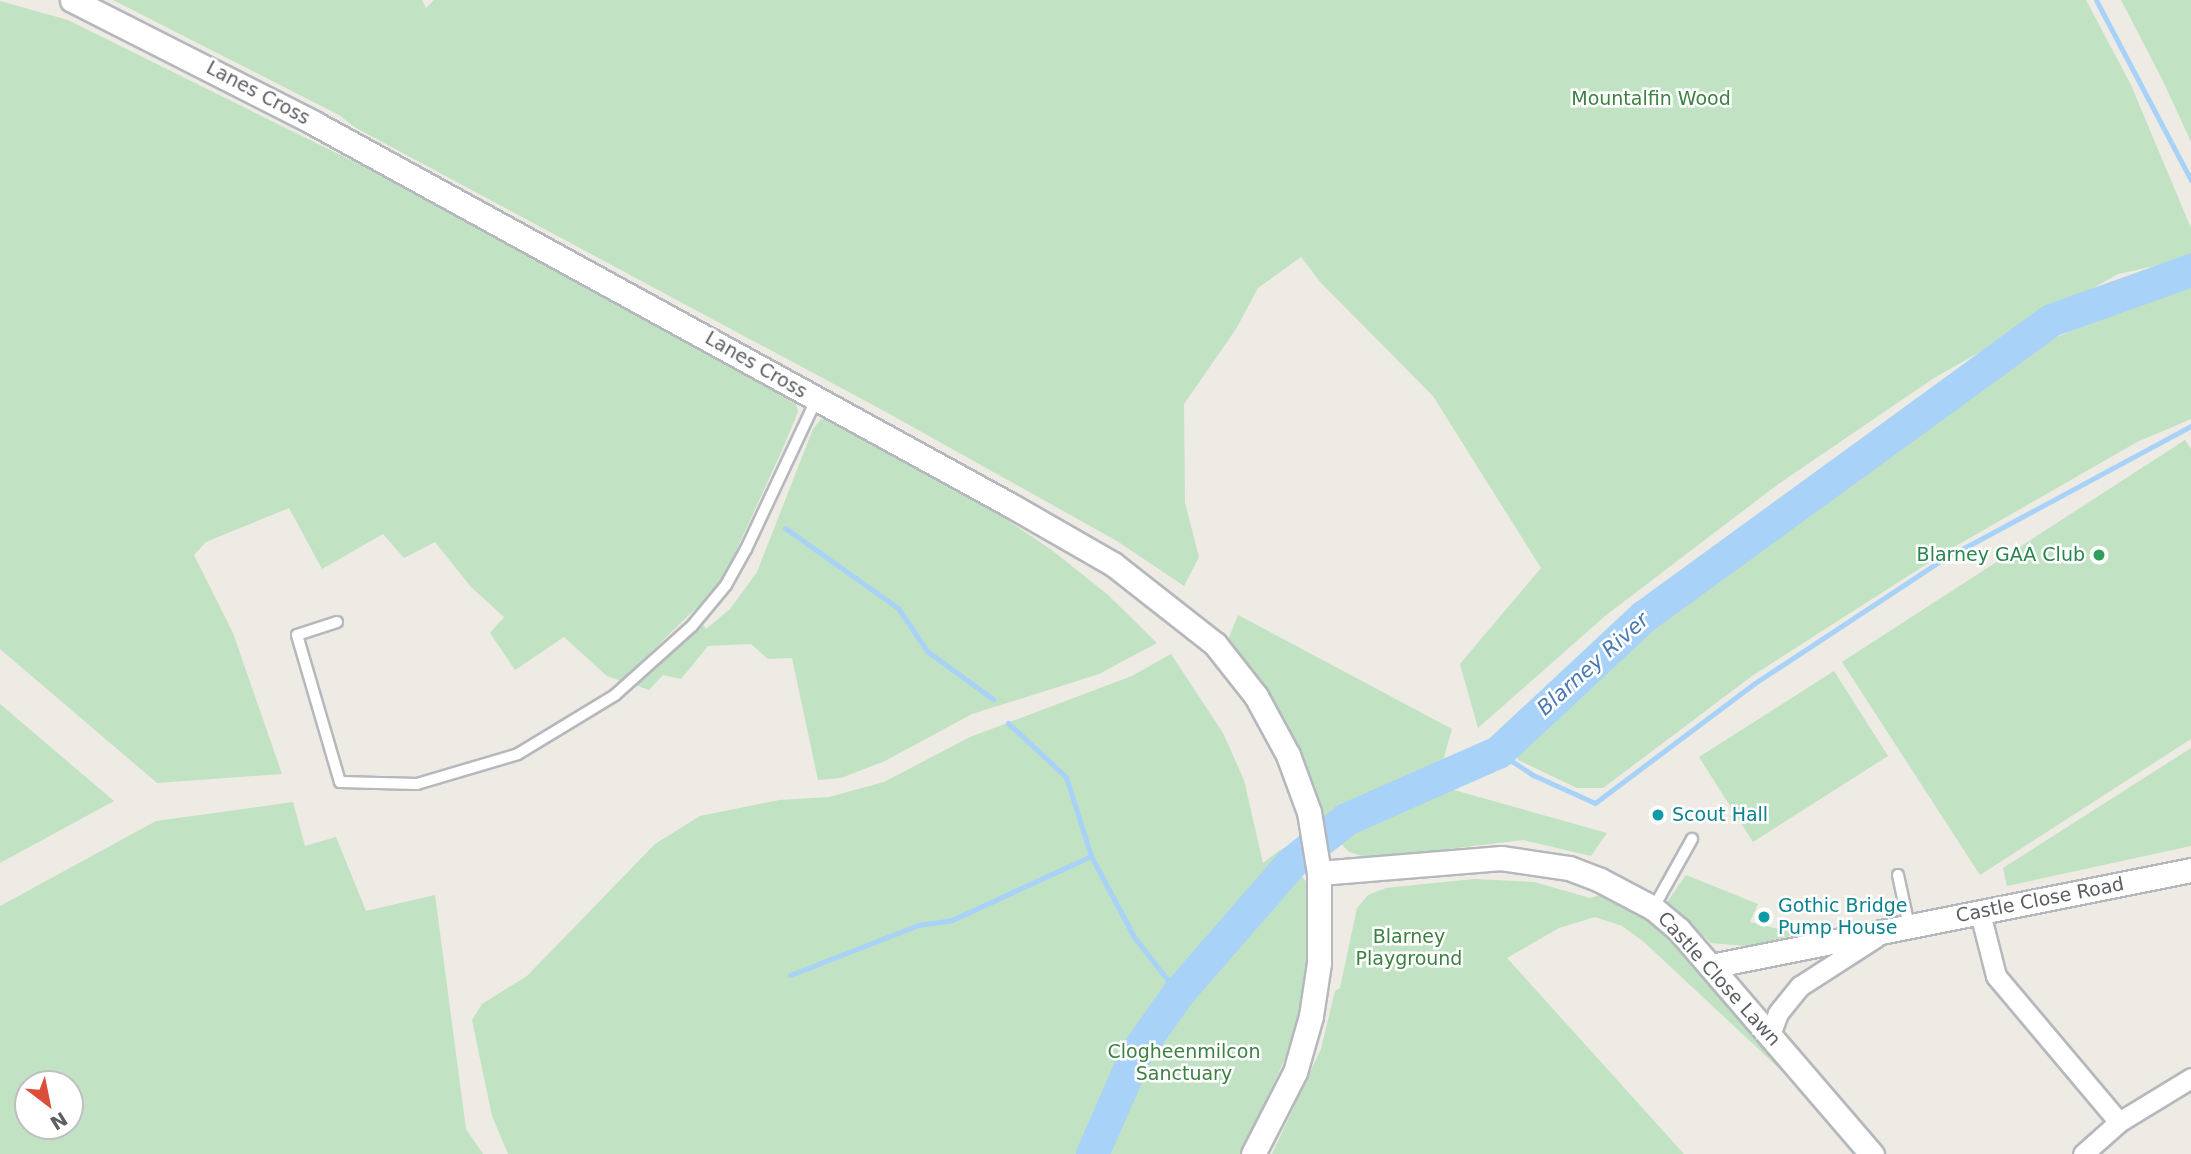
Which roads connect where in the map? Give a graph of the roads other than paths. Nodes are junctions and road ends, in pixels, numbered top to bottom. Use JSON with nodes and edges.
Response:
{"nodes":[{"id":1,"x":72,"y":0,"type":"edge"},
{"id":2,"x":816,"y":400,"type":"junction"},
{"id":3,"x":337,"y":622,"type":"dead end"},
{"id":4,"x":1692,"y":839,"type":"dead end"},
{"id":5,"x":1318,"y":863,"type":"junction"},
{"id":6,"x":1361,"y":869,"type":"junction"},
{"id":7,"x":2191,"y":870,"type":"edge"},
{"id":8,"x":1898,"y":875,"type":"dead end"},
{"id":9,"x":1653,"y":908,"type":"junction"},
{"id":10,"x":1321,"y":910,"type":"junction"},
{"id":11,"x":1980,"y":912,"type":"junction"},
{"id":12,"x":1899,"y":928,"type":"junction"},
{"id":13,"x":1711,"y":966,"type":"junction"},
{"id":14,"x":1770,"y":1035,"type":"junction"},
{"id":15,"x":2191,"y":1078,"type":"edge"},
{"id":16,"x":2119,"y":1122,"type":"junction"},
{"id":17,"x":1254,"y":1154,"type":"edge"},
{"id":18,"x":1872,"y":1154,"type":"edge"},
{"id":19,"x":2082,"y":1154,"type":"edge"}],
"edges":[{"from":1,"to":2,"type":"street","name":"Lanes Cross"},
{"from":2,"to":3,"type":"lane"},
{"from":2,"to":5,"type":"street","name":"Lanes Cross"},
{"from":4,"to":9,"type":"lane"},
{"from":5,"to":6,"type":"street","name":"Castle Close Lawn"},
{"from":5,"to":10,"type":"street","name":"Lanes Cross"},
{"from":6,"to":9,"type":"street","name":"Castle Close Lawn"},
{"from":6,"to":10,"type":"street","name":"Castle Close Lawn"},
{"from":7,"to":11,"type":"street","name":"Castle Close Road"},
{"from":8,"to":12,"type":"lane"},
{"from":9,"to":13,"type":"street","name":"Castle Close Lawn"},
{"from":10,"to":17,"type":"street","name":"Lanes Cross"},
{"from":11,"to":12,"type":"street","name":"Castle Close Road"},
{"from":11,"to":16,"type":"street"},
{"from":12,"to":13,"type":"street","name":"Castle Close Road"},
{"from":12,"to":14,"type":"street","name":"Castle Close Road"},
{"from":13,"to":14,"type":"street","name":"Castle Close Lawn"},
{"from":14,"to":18,"type":"street","name":"Castle Close Lawn"},
{"from":15,"to":16,"type":"street"},
{"from":16,"to":19,"type":"street"}]}
